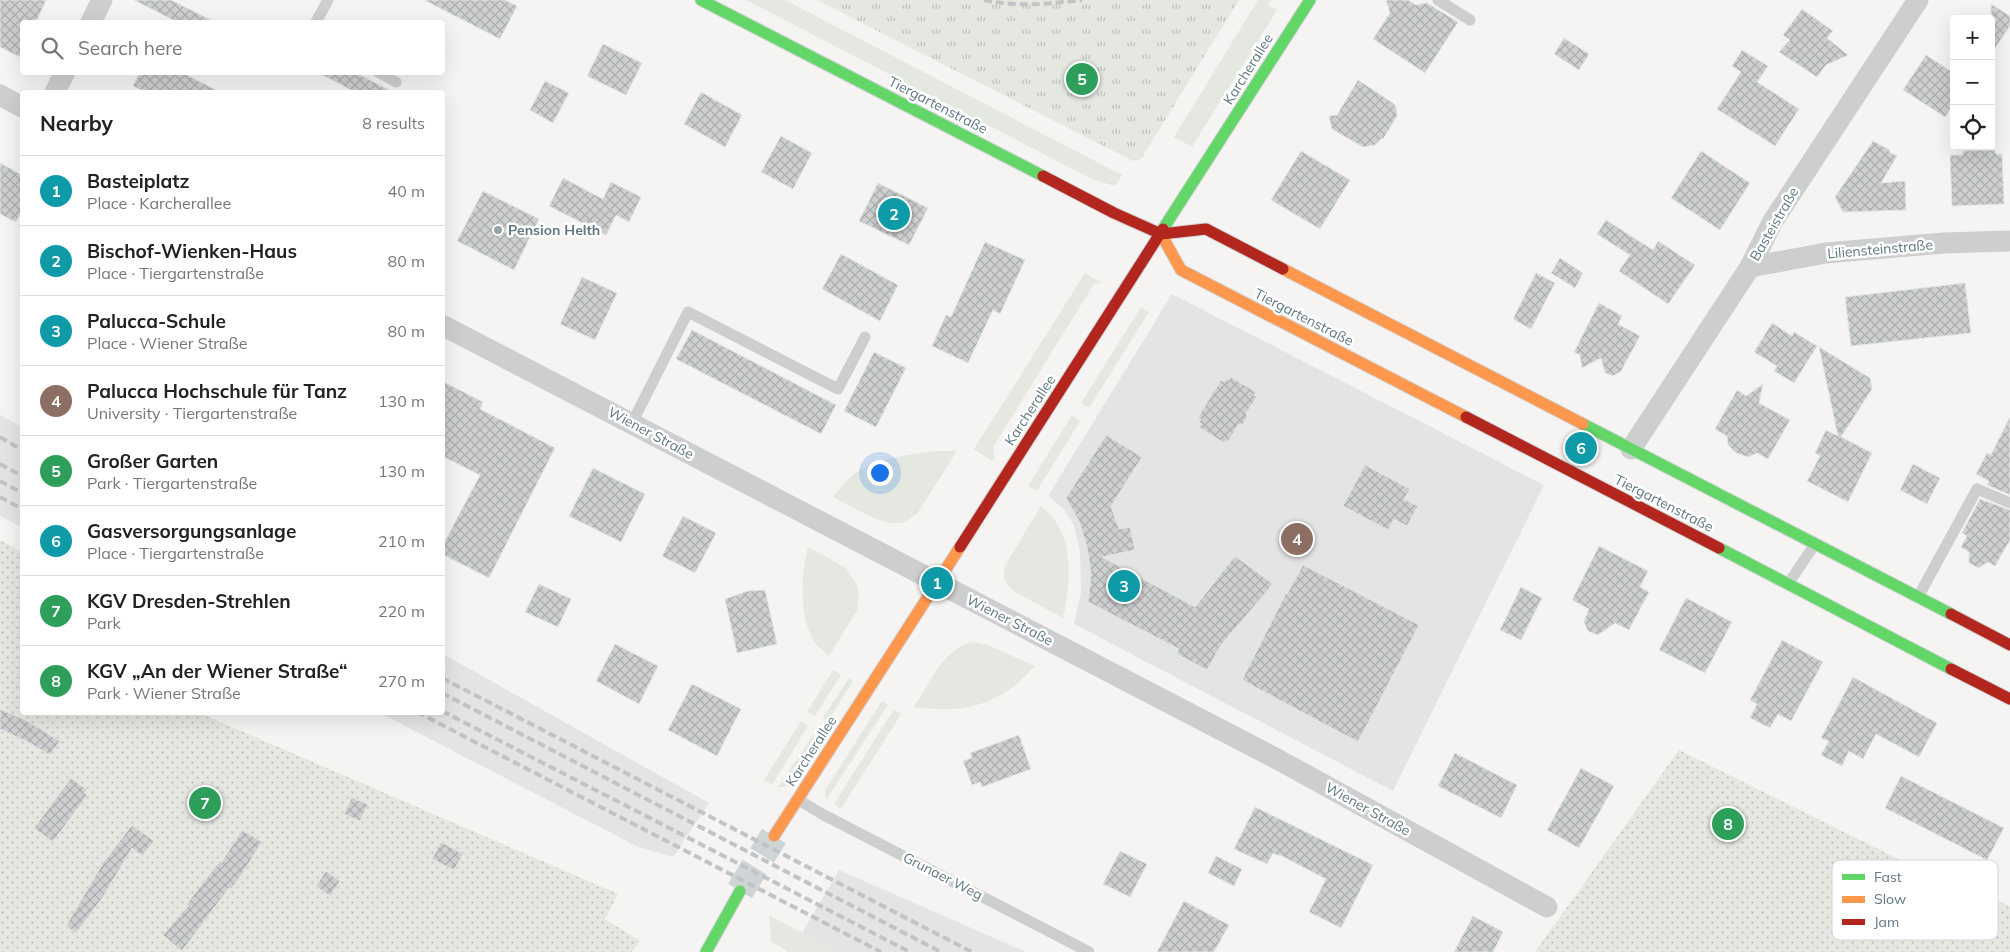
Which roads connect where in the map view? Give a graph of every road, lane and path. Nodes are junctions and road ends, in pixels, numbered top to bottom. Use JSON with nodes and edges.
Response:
{"nodes":[{"id":1,"x":102,"y":0,"type":"edge"},
{"id":2,"x":328,"y":0,"type":"edge"},
{"id":3,"x":702,"y":0,"type":"edge"},
{"id":4,"x":1310,"y":0,"type":"edge"},
{"id":5,"x":1438,"y":0,"type":"edge"},
{"id":6,"x":1918,"y":0,"type":"edge"},
{"id":7,"x":92,"y":20,"type":"edge"},
{"id":8,"x":317,"y":20,"type":"edge"},
{"id":9,"x":1470,"y":20,"type":"dead end"},
{"id":10,"x":64,"y":75,"type":"edge"},
{"id":11,"x":383,"y":75,"type":"edge"},
{"id":12,"x":396,"y":82,"type":"dead end"},
{"id":13,"x":56,"y":90,"type":"edge"},
{"id":14,"x":0,"y":96,"type":"edge"},
{"id":15,"x":20,"y":106,"type":"edge"},
{"id":16,"x":1161,"y":234,"type":"junction"},
{"id":17,"x":2010,"y":241,"type":"edge"},
{"id":18,"x":1750,"y":267,"type":"junction"},
{"id":19,"x":445,"y":327,"type":"edge"},
{"id":20,"x":865,"y":337,"type":"dead end"},
{"id":21,"x":632,"y":423,"type":"junction"},
{"id":22,"x":1632,"y":449,"type":"junction"},
{"id":23,"x":2010,"y":503,"type":"edge"},
{"id":24,"x":1815,"y":544,"type":"junction"},
{"id":25,"x":937,"y":582,"type":"junction"},
{"id":26,"x":1788,"y":584,"type":"junction"},
{"id":27,"x":1918,"y":598,"type":"junction"},
{"id":28,"x":2010,"y":645,"type":"edge"},
{"id":29,"x":2010,"y":698,"type":"edge"},
{"id":30,"x":797,"y":799,"type":"junction"},
{"id":31,"x":774,"y":836,"type":"tunnel mouth"},
{"id":32,"x":740,"y":891,"type":"tunnel mouth"},
{"id":33,"x":1547,"y":907,"type":"dead end"},
{"id":34,"x":706,"y":952,"type":"edge"},
{"id":35,"x":1089,"y":952,"type":"edge"}],
"edges":[{"from":1,"to":7,"type":"street"},
{"from":2,"to":8,"type":"lane"},
{"from":3,"to":16,"type":"street","name":"Tiergartenstraße"},
{"from":4,"to":16,"type":"street","name":"Karcherallee"},
{"from":5,"to":9,"type":"lane"},
{"from":6,"to":18,"type":"street","name":"Basteistraße"},
{"from":10,"to":13,"type":"street"},
{"from":11,"to":12,"type":"lane"},
{"from":14,"to":15,"type":"street"},
{"from":16,"to":22,"type":"street"},
{"from":16,"to":25,"type":"street","name":"Karcherallee"},
{"from":16,"to":26,"type":"street","name":"Tiergartenstraße"},
{"from":17,"to":18,"type":"street","name":"Liliensteinstraße"},
{"from":18,"to":22,"type":"street","name":"Basteistraße"},
{"from":19,"to":21,"type":"street","name":"Wiener Straße"},
{"from":20,"to":21,"type":"lane"},
{"from":21,"to":25,"type":"street","name":"Wiener Straße"},
{"from":22,"to":24,"type":"street"},
{"from":23,"to":27,"type":"lane"},
{"from":24,"to":26,"type":"lane"},
{"from":24,"to":27,"type":"street"},
{"from":25,"to":30,"type":"street","name":"Karcherallee"},
{"from":25,"to":33,"type":"street","name":"Wiener Straße"},
{"from":26,"to":29,"type":"street","name":"Tiergartenstraße"},
{"from":27,"to":28,"type":"street"},
{"from":30,"to":31,"type":"street","name":"Karcherallee"},
{"from":30,"to":35,"type":"lane","name":"Grunaer Weg"},
{"from":32,"to":34,"type":"street"}]}
